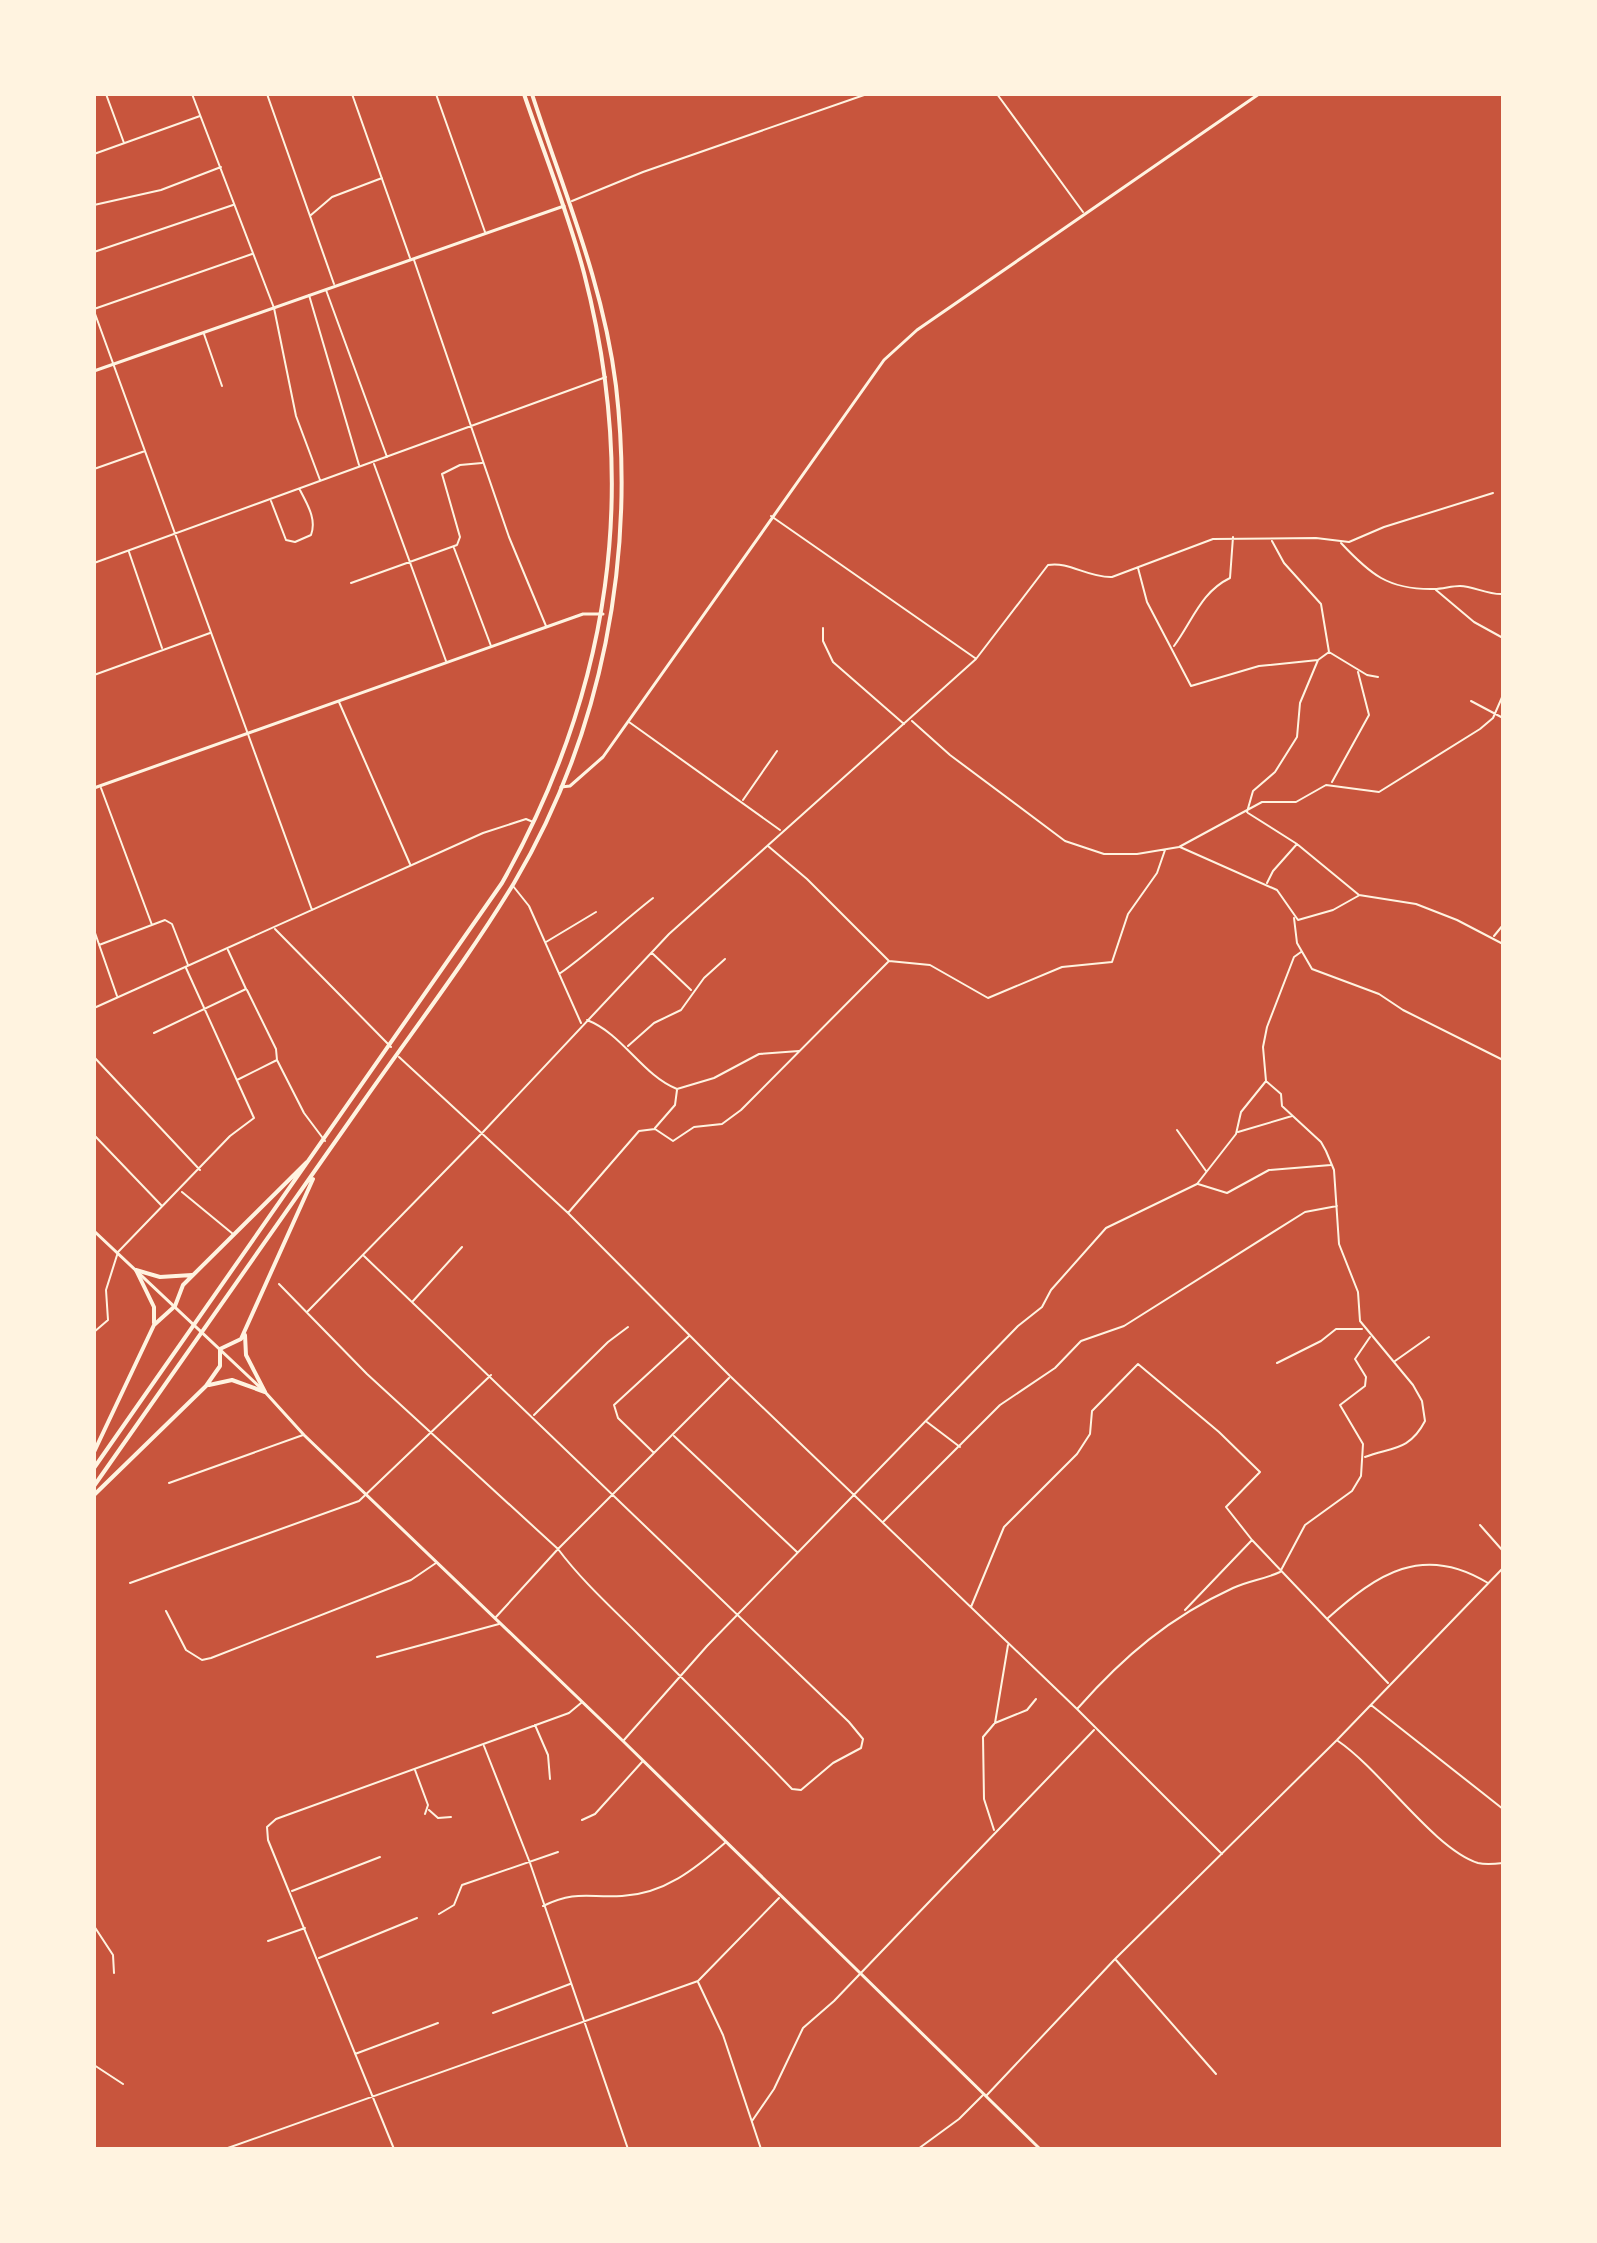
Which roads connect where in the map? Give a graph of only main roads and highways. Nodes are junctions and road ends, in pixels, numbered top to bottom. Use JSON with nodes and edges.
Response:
{"nodes":[{"id":1,"x":524,"y":94,"type":"edge"},
{"id":2,"x":532,"y":94,"type":"edge"},
{"id":3,"x":1259,"y":94,"type":"edge"},
{"id":4,"x":564,"y":206,"type":"junction"},
{"id":5,"x":94,"y":371,"type":"edge"},
{"id":6,"x":603,"y":614,"type":"junction"},
{"id":7,"x":561,"y":787,"type":"junction"},
{"id":8,"x":94,"y":788,"type":"edge"},
{"id":9,"x":314,"y":1155,"type":"junction"},
{"id":10,"x":315,"y":1173,"type":"junction"},
{"id":11,"x":94,"y":1231,"type":"edge"},
{"id":12,"x":136,"y":1270,"type":"junction"},
{"id":13,"x":192,"y":1275,"type":"junction"},
{"id":14,"x":177,"y":1308,"type":"junction"},
{"id":15,"x":154,"y":1325,"type":"junction"},
{"id":16,"x":245,"y":1333,"type":"junction"},
{"id":17,"x":219,"y":1348,"type":"junction"},
{"id":18,"x":206,"y":1386,"type":"junction"},
{"id":19,"x":265,"y":1392,"type":"junction"},
{"id":20,"x":94,"y":1452,"type":"edge"},
{"id":21,"x":94,"y":1468,"type":"edge"},
{"id":22,"x":94,"y":1486,"type":"edge"},
{"id":23,"x":94,"y":1495,"type":"edge"},
{"id":24,"x":1040,"y":2149,"type":"edge"}],
"edges":[{"from":1,"to":4,"type":"highway"},
{"from":2,"to":7,"type":"highway"},
{"from":3,"to":7,"type":"main road"},
{"from":4,"to":5,"type":"main road"},
{"from":4,"to":6,"type":"highway"},
{"from":6,"to":8,"type":"main road"},
{"from":6,"to":9,"type":"highway"},
{"from":7,"to":10,"type":"highway"},
{"from":9,"to":13,"type":"highway"},
{"from":9,"to":21,"type":"highway"},
{"from":10,"to":16,"type":"highway"},
{"from":10,"to":22,"type":"highway"},
{"from":11,"to":12,"type":"main road"},
{"from":12,"to":13,"type":"highway"},
{"from":12,"to":14,"type":"main road"},
{"from":12,"to":15,"type":"highway"},
{"from":13,"to":14,"type":"highway"},
{"from":14,"to":15,"type":"highway"},
{"from":14,"to":17,"type":"main road"},
{"from":15,"to":20,"type":"highway"},
{"from":16,"to":17,"type":"highway"},
{"from":16,"to":19,"type":"highway"},
{"from":17,"to":18,"type":"highway"},
{"from":17,"to":19,"type":"main road"},
{"from":18,"to":19,"type":"highway"},
{"from":18,"to":23,"type":"highway"},
{"from":19,"to":24,"type":"main road"}]}
